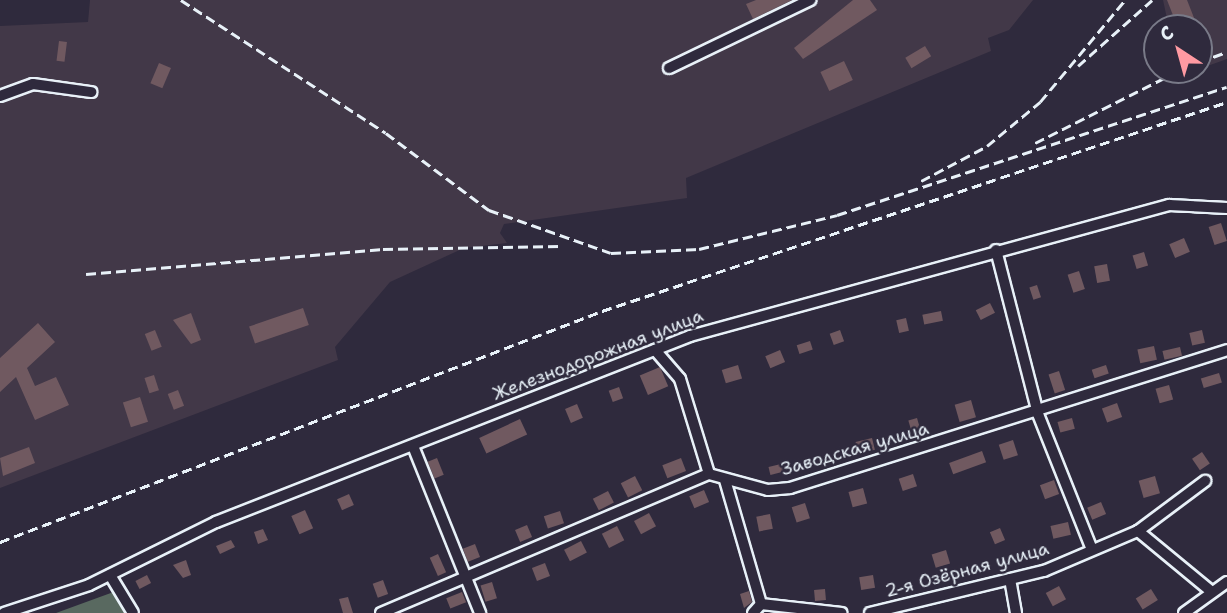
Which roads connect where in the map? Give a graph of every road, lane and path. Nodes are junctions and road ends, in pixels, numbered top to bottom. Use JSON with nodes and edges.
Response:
{"nodes":[{"id":1,"x":810,"y":0,"type":"edge"},
{"id":2,"x":669,"y":68,"type":"dead end"},
{"id":3,"x":91,"y":92,"type":"dead end"},
{"id":4,"x":0,"y":96,"type":"edge"},
{"id":5,"x":1227,"y":208,"type":"edge"},
{"id":6,"x":996,"y":250,"type":"junction"},
{"id":7,"x":655,"y":350,"type":"junction"},
{"id":8,"x":1227,"y":350,"type":"edge"},
{"id":9,"x":1038,"y":414,"type":"junction"},
{"id":10,"x":413,"y":446,"type":"junction"},
{"id":11,"x":709,"y":474,"type":"junction"},
{"id":12,"x":725,"y":480,"type":"junction"},
{"id":13,"x":1205,"y":481,"type":"dead end"},
{"id":14,"x":1138,"y":531,"type":"junction"},
{"id":15,"x":1092,"y":551,"type":"junction"},
{"id":16,"x":110,"y":575,"type":"junction"},
{"id":17,"x":467,"y":577,"type":"junction"},
{"id":18,"x":1010,"y":579,"type":"junction"},
{"id":19,"x":1227,"y":582,"type":"edge"},
{"id":20,"x":1213,"y":592,"type":"junction"},
{"id":21,"x":757,"y":609,"type":"edge"},
{"id":22,"x":4,"y":613,"type":"edge"},
{"id":23,"x":133,"y":613,"type":"edge"},
{"id":24,"x":382,"y":613,"type":"edge"},
{"id":25,"x":480,"y":613,"type":"edge"},
{"id":26,"x":842,"y":613,"type":"edge"},
{"id":27,"x":870,"y":613,"type":"edge"},
{"id":28,"x":1016,"y":613,"type":"edge"},
{"id":29,"x":1184,"y":613,"type":"edge"}],
"edges":[{"from":1,"to":2,"type":"street"},
{"from":3,"to":4,"type":"street"},
{"from":5,"to":6,"type":"street","name":"Железнодорожная улица"},
{"from":6,"to":7,"type":"street","name":"Железнодорожная улица"},
{"from":6,"to":9,"type":"street"},
{"from":7,"to":10,"type":"street","name":"Железнодорожная улица"},
{"from":7,"to":11,"type":"street"},
{"from":8,"to":9,"type":"street","name":"Заводская улица"},
{"from":9,"to":12,"type":"street","name":"Заводская улица"},
{"from":9,"to":15,"type":"street"},
{"from":10,"to":16,"type":"street","name":"Железнодорожная улица"},
{"from":10,"to":17,"type":"street"},
{"from":11,"to":12,"type":"street","name":"Заводская улица"},
{"from":11,"to":17,"type":"street"},
{"from":12,"to":21,"type":"street"},
{"from":13,"to":14,"type":"street","name":"2-я Озёрная улица"},
{"from":14,"to":15,"type":"street","name":"2-я Озёрная улица"},
{"from":14,"to":20,"type":"street"},
{"from":15,"to":18,"type":"street","name":"2-я Озёрная улица"},
{"from":16,"to":22,"type":"street","name":"Железнодорожная улица"},
{"from":16,"to":23,"type":"street"},
{"from":17,"to":24,"type":"street"},
{"from":17,"to":25,"type":"street"},
{"from":18,"to":27,"type":"street","name":"2-я Озёрная улица"},
{"from":18,"to":28,"type":"street"},
{"from":19,"to":20,"type":"street"},
{"from":20,"to":29,"type":"street"},
{"from":21,"to":26,"type":"street"}]}
